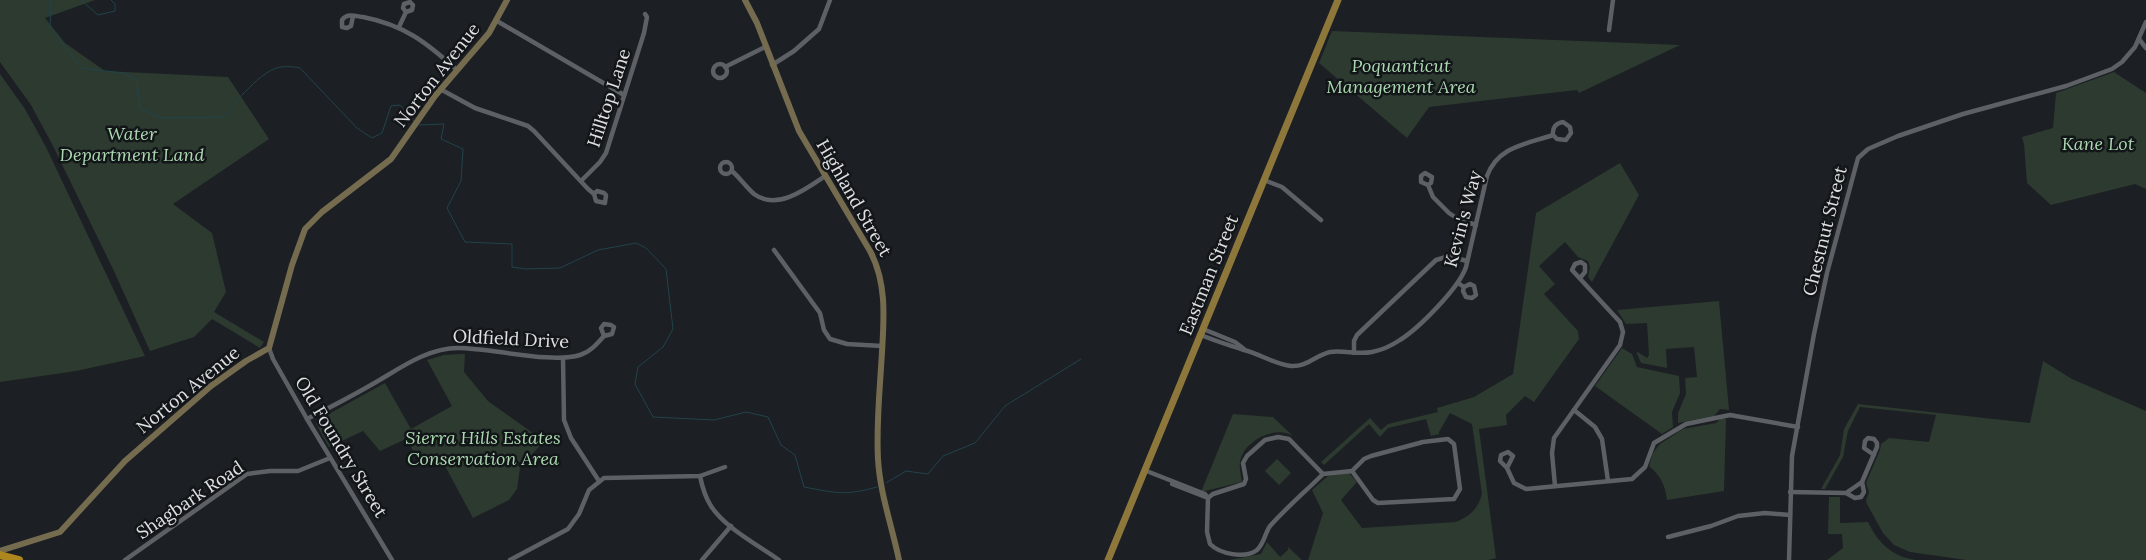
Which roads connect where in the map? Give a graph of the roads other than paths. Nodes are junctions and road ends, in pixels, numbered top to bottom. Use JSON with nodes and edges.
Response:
{"nodes":[{"id":1,"x":507,"y":0,"type":"edge"},
{"id":2,"x":746,"y":0,"type":"edge"},
{"id":3,"x":830,"y":0,"type":"edge"},
{"id":4,"x":1338,"y":0,"type":"edge"},
{"id":5,"x":1613,"y":0,"type":"edge"},
{"id":6,"x":406,"y":12,"type":"dead end"},
{"id":7,"x":645,"y":14,"type":"dead end"},
{"id":8,"x":353,"y":16,"type":"dead end"},
{"id":9,"x":497,"y":21,"type":"junction"},
{"id":10,"x":2146,"y":22,"type":"edge"},
{"id":11,"x":399,"y":27,"type":"junction"},
{"id":12,"x":1609,"y":30,"type":"dead end"},
{"id":13,"x":2139,"y":39,"type":"junction"},
{"id":14,"x":765,"y":47,"type":"junction"},
{"id":15,"x":2146,"y":48,"type":"edge"},
{"id":16,"x":772,"y":65,"type":"junction"},
{"id":17,"x":725,"y":67,"type":"dead end"},
{"id":18,"x":457,"y":70,"type":"junction"},
{"id":19,"x":440,"y":89,"type":"junction"},
{"id":20,"x":624,"y":95,"type":"junction"},
{"id":21,"x":1553,"y":135,"type":"junction"},
{"id":22,"x":732,"y":171,"type":"dead end"},
{"id":23,"x":825,"y":176,"type":"junction"},
{"id":24,"x":1264,"y":180,"type":"junction"},
{"id":25,"x":581,"y":181,"type":"junction"},
{"id":26,"x":1428,"y":185,"type":"dead end"},
{"id":27,"x":594,"y":194,"type":"dead end"},
{"id":28,"x":1321,"y":220,"type":"dead end"},
{"id":29,"x":1476,"y":224,"type":"junction"},
{"id":30,"x":774,"y":250,"type":"dead end"},
{"id":31,"x":1468,"y":261,"type":"junction"},
{"id":32,"x":1580,"y":278,"type":"dead end"},
{"id":33,"x":1458,"y":283,"type":"junction"},
{"id":34,"x":1464,"y":287,"type":"dead end"},
{"id":35,"x":1202,"y":332,"type":"junction"},
{"id":36,"x":604,"y":336,"type":"dead end"},
{"id":37,"x":882,"y":346,"type":"junction"},
{"id":38,"x":269,"y":348,"type":"junction"},
{"id":39,"x":1354,"y":353,"type":"junction"},
{"id":40,"x":563,"y":358,"type":"junction"},
{"id":41,"x":1574,"y":410,"type":"junction"},
{"id":42,"x":307,"y":419,"type":"junction"},
{"id":43,"x":1798,"y":427,"type":"junction"},
{"id":44,"x":1874,"y":455,"type":"dead end"},
{"id":45,"x":330,"y":458,"type":"junction"},
{"id":46,"x":725,"y":468,"type":"dead end"},
{"id":47,"x":1507,"y":468,"type":"dead end"},
{"id":48,"x":1144,"y":471,"type":"junction"},
{"id":49,"x":1352,"y":471,"type":"junction"},
{"id":50,"x":1323,"y":474,"type":"junction"},
{"id":51,"x":700,"y":476,"type":"junction"},
{"id":52,"x":599,"y":480,"type":"junction"},
{"id":53,"x":1608,"y":481,"type":"junction"},
{"id":54,"x":1862,"y":482,"type":"junction"},
{"id":55,"x":1555,"y":486,"type":"junction"},
{"id":56,"x":1790,"y":492,"type":"junction"},
{"id":57,"x":1846,"y":493,"type":"junction"},
{"id":58,"x":1208,"y":498,"type":"junction"},
{"id":59,"x":1790,"y":516,"type":"junction"},
{"id":60,"x":731,"y":526,"type":"junction"},
{"id":61,"x":1668,"y":537,"type":"dead end"},
{"id":62,"x":0,"y":553,"type":"edge"},
{"id":63,"x":19,"y":560,"type":"edge"},
{"id":64,"x":124,"y":560,"type":"edge"},
{"id":65,"x":392,"y":560,"type":"edge"},
{"id":66,"x":510,"y":560,"type":"edge"},
{"id":67,"x":702,"y":560,"type":"edge"},
{"id":68,"x":779,"y":560,"type":"edge"},
{"id":69,"x":899,"y":560,"type":"edge"},
{"id":70,"x":1108,"y":560,"type":"edge"},
{"id":71,"x":1789,"y":560,"type":"edge"}],
"edges":[{"from":1,"to":9,"type":"street","name":"Norton Avenue"},
{"from":2,"to":14,"type":"street","name":"Highland Street"},
{"from":3,"to":16,"type":"street"},
{"from":4,"to":24,"type":"main road","name":"Eastman Street"},
{"from":5,"to":12,"type":"street"},
{"from":6,"to":11,"type":"street"},
{"from":7,"to":20,"type":"street","name":"Hilltop Lane"},
{"from":8,"to":11,"type":"street"},
{"from":9,"to":18,"type":"street","name":"Norton Avenue"},
{"from":9,"to":20,"type":"street"},
{"from":10,"to":13,"type":"street"},
{"from":11,"to":18,"type":"street"},
{"from":13,"to":15,"type":"street"},
{"from":13,"to":43,"type":"street","name":"Chestnut Street"},
{"from":14,"to":16,"type":"street","name":"Highland Street"},
{"from":14,"to":17,"type":"street"},
{"from":16,"to":23,"type":"street","name":"Highland Street"},
{"from":18,"to":19,"type":"street","name":"Norton Avenue"},
{"from":19,"to":25,"type":"street"},
{"from":19,"to":38,"type":"street","name":"Norton Avenue"},
{"from":20,"to":25,"type":"street","name":"Hilltop Lane"},
{"from":21,"to":21,"type":"street","name":"Kevin's Way"},
{"from":21,"to":29,"type":"street","name":"Kevin's Way"},
{"from":22,"to":23,"type":"street"},
{"from":23,"to":37,"type":"street","name":"Highland Street"},
{"from":24,"to":28,"type":"street"},
{"from":24,"to":35,"type":"main road","name":"Eastman Street"},
{"from":25,"to":27,"type":"street"},
{"from":26,"to":29,"type":"street"},
{"from":29,"to":31,"type":"street","name":"Kevin's Way"},
{"from":30,"to":37,"type":"street"},
{"from":31,"to":33,"type":"street","name":"Kevin's Way"},
{"from":31,"to":39,"type":"street"},
{"from":32,"to":41,"type":"street"},
{"from":33,"to":34,"type":"street"},
{"from":33,"to":39,"type":"street","name":"Kevin's Way"},
{"from":35,"to":39,"type":"street","name":"Kevin's Way"},
{"from":35,"to":48,"type":"main road","name":"Eastman Street"},
{"from":36,"to":40,"type":"street","name":"Oldfield Drive"},
{"from":37,"to":69,"type":"street","name":"Highland Street"},
{"from":38,"to":42,"type":"street","name":"Old Foundry Street"},
{"from":38,"to":62,"type":"street","name":"Norton Avenue"},
{"from":40,"to":42,"type":"street","name":"Oldfield Drive"},
{"from":40,"to":52,"type":"street"},
{"from":41,"to":53,"type":"street"},
{"from":41,"to":55,"type":"street"},
{"from":42,"to":45,"type":"street","name":"Old Foundry Street"},
{"from":43,"to":53,"type":"street"},
{"from":43,"to":56,"type":"street","name":"Chestnut Street"},
{"from":44,"to":54,"type":"street"},
{"from":45,"to":64,"type":"street","name":"Shagbark Road"},
{"from":45,"to":65,"type":"street","name":"Old Foundry Street"},
{"from":46,"to":51,"type":"street"},
{"from":47,"to":55,"type":"street"},
{"from":48,"to":58,"type":"street"},
{"from":48,"to":70,"type":"main road","name":"Eastman Street"},
{"from":49,"to":49,"type":"street"},
{"from":49,"to":50,"type":"street"},
{"from":50,"to":58,"type":"street"},
{"from":50,"to":58,"type":"street"},
{"from":51,"to":52,"type":"street"},
{"from":51,"to":60,"type":"street"},
{"from":52,"to":66,"type":"street"},
{"from":53,"to":55,"type":"street"},
{"from":54,"to":57,"type":"street"},
{"from":54,"to":57,"type":"street"},
{"from":56,"to":57,"type":"street"},
{"from":56,"to":59,"type":"street","name":"Chestnut Street"},
{"from":59,"to":61,"type":"street"},
{"from":59,"to":71,"type":"street","name":"Chestnut Street"},
{"from":60,"to":67,"type":"street"},
{"from":60,"to":68,"type":"street"},
{"from":62,"to":63,"type":"highway"}]}
